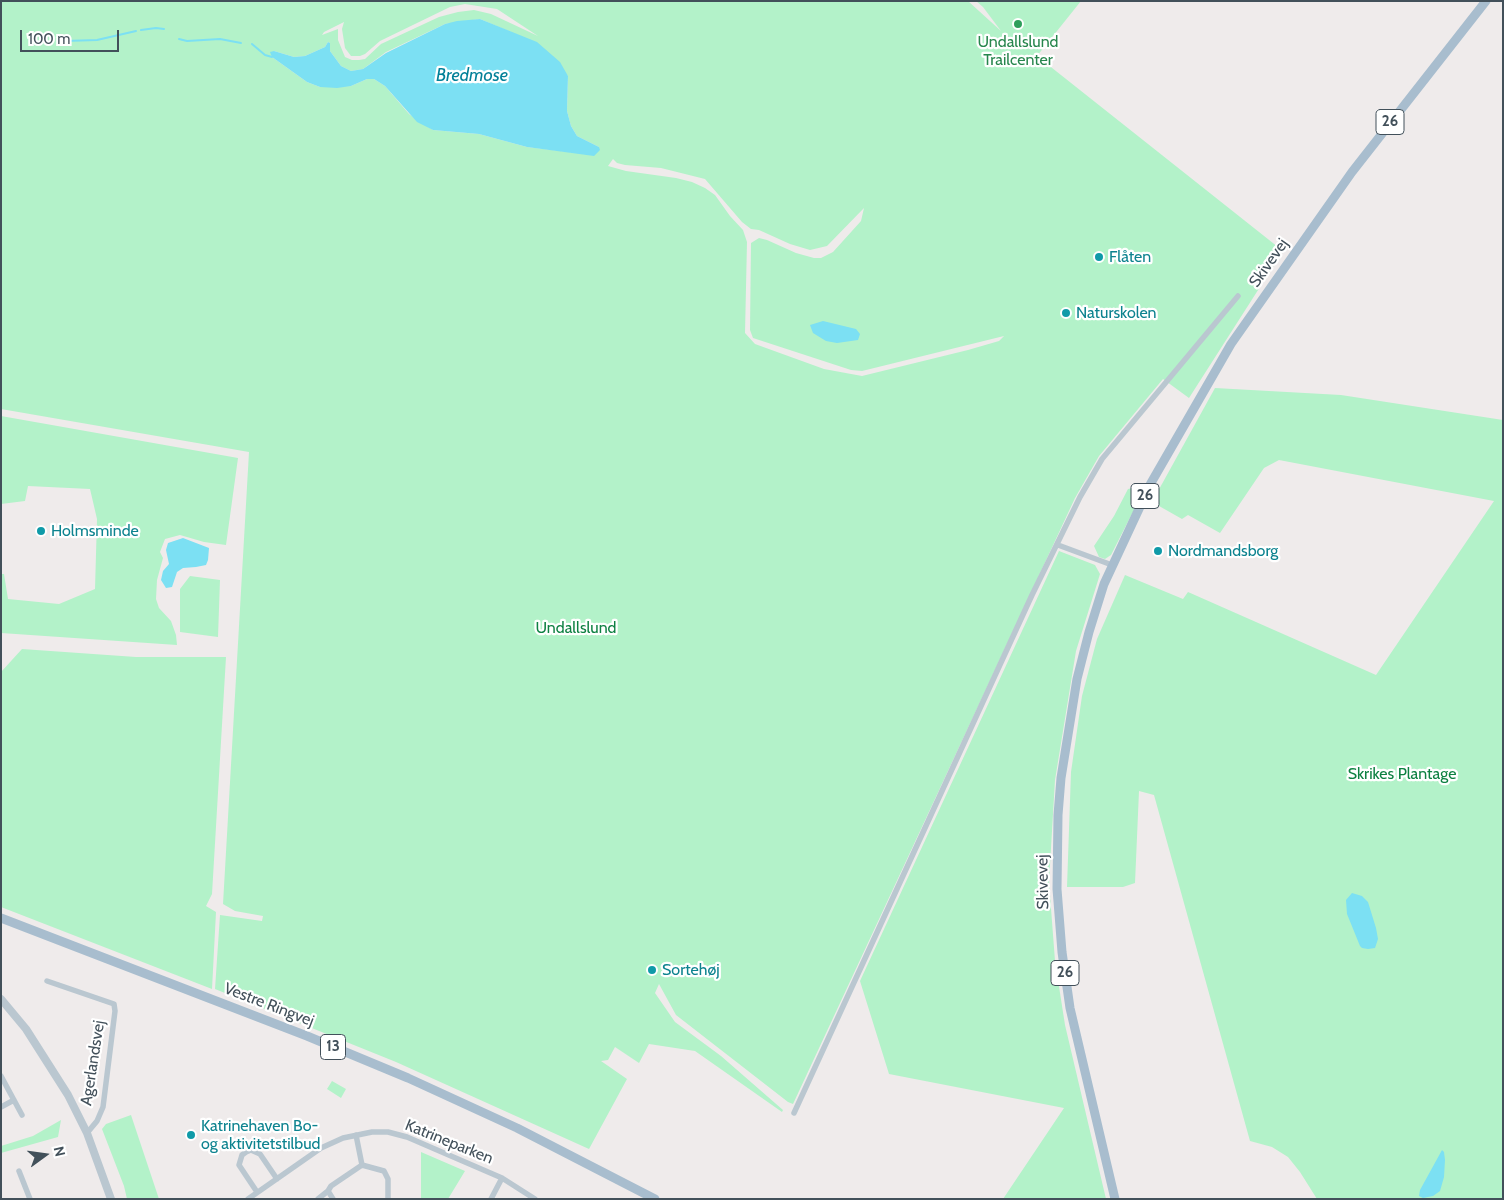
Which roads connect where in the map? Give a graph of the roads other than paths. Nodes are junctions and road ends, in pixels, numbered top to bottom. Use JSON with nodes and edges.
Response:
{"nodes":[{"id":1,"x":1486,"y":1,"type":"edge"},
{"id":2,"x":1238,"y":296,"type":"dead end"},
{"id":3,"x":1058,"y":545,"type":"junction"},
{"id":4,"x":1112,"y":566,"type":"junction"},
{"id":5,"x":1,"y":918,"type":"edge"},
{"id":6,"x":47,"y":981,"type":"dead end"},
{"id":7,"x":1,"y":999,"type":"edge"},
{"id":8,"x":1,"y":1076,"type":"edge"},
{"id":9,"x":14,"y":1100,"type":"junction"},
{"id":10,"x":1,"y":1107,"type":"edge"},
{"id":11,"x":794,"y":1113,"type":"dead end"},
{"id":12,"x":22,"y":1115,"type":"dead end"},
{"id":13,"x":86,"y":1133,"type":"junction"},
{"id":14,"x":356,"y":1135,"type":"junction"},
{"id":15,"x":362,"y":1164,"type":"junction"},
{"id":16,"x":19,"y":1171,"type":"dead end"},
{"id":17,"x":502,"y":1178,"type":"junction"},
{"id":18,"x":277,"y":1179,"type":"junction"},
{"id":19,"x":257,"y":1192,"type":"junction"},
{"id":20,"x":328,"y":1192,"type":"junction"},
{"id":21,"x":30,"y":1199,"type":"edge"},
{"id":22,"x":111,"y":1199,"type":"edge"},
{"id":23,"x":248,"y":1199,"type":"edge"},
{"id":24,"x":318,"y":1199,"type":"edge"},
{"id":25,"x":333,"y":1199,"type":"edge"},
{"id":26,"x":388,"y":1199,"type":"edge"},
{"id":27,"x":491,"y":1199,"type":"edge"},
{"id":28,"x":535,"y":1199,"type":"edge"},
{"id":29,"x":655,"y":1199,"type":"edge"},
{"id":30,"x":1115,"y":1199,"type":"edge"}],
"edges":[{"from":1,"to":4,"type":"main road","name":"Skivevej","number":"26"},
{"from":2,"to":3,"type":"street","name":"Skivevej"},
{"from":3,"to":4,"type":"street"},
{"from":3,"to":11,"type":"street","name":"Skivevej"},
{"from":4,"to":30,"type":"main road","name":"Skivevej","number":"26"},
{"from":5,"to":29,"type":"main road","name":"Vestre Ringvej","number":"13"},
{"from":6,"to":13,"type":"street","name":"Agerlandsvej"},
{"from":7,"to":13,"type":"street","name":"Agerlandsvej"},
{"from":8,"to":9,"type":"street"},
{"from":9,"to":10,"type":"street"},
{"from":9,"to":12,"type":"street"},
{"from":13,"to":22,"type":"street","name":"Agerlandsvej"},
{"from":14,"to":15,"type":"street"},
{"from":14,"to":17,"type":"street","name":"Katrineparken"},
{"from":14,"to":18,"type":"street","name":"Katrineparken"},
{"from":15,"to":20,"type":"street"},
{"from":15,"to":26,"type":"street"},
{"from":16,"to":21,"type":"street"},
{"from":17,"to":27,"type":"street"},
{"from":17,"to":28,"type":"street","name":"Katrineparken"},
{"from":18,"to":19,"type":"street","name":"Katrineparken"},
{"from":18,"to":19,"type":"street"},
{"from":19,"to":23,"type":"street","name":"Katrineparken"},
{"from":20,"to":24,"type":"street"},
{"from":20,"to":25,"type":"street"}]}
